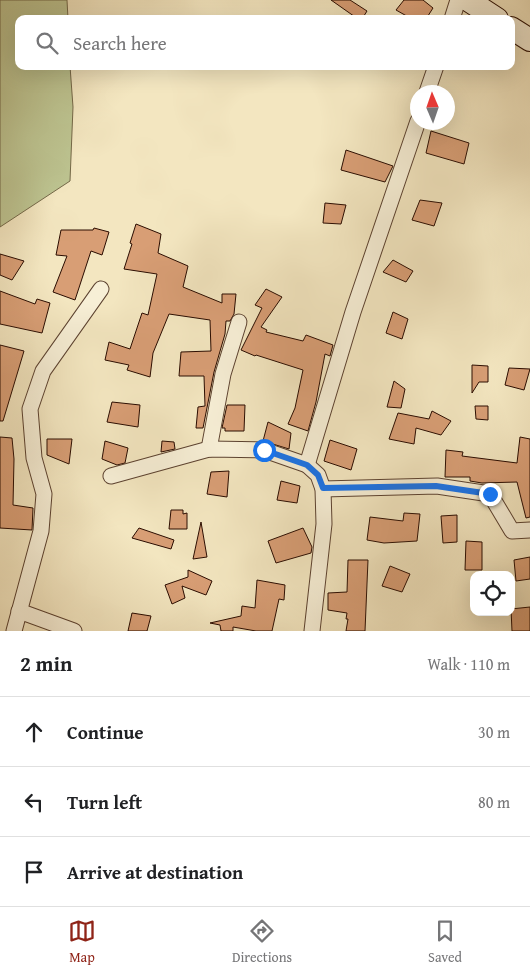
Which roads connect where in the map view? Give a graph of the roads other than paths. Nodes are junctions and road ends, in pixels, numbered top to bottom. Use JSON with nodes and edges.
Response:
{"nodes":[{"id":1,"x":458,"y":0,"type":"edge"},
{"id":2,"x":468,"y":0,"type":"edge"},
{"id":3,"x":453,"y":15,"type":"edge"},
{"id":4,"x":491,"y":15,"type":"edge"},
{"id":5,"x":515,"y":31,"type":"edge"},
{"id":6,"x":530,"y":40,"type":"edge"},
{"id":7,"x":435,"y":70,"type":"edge"},
{"id":8,"x":429,"y":85,"type":"edge"},
{"id":9,"x":415,"y":130,"type":"edge"},
{"id":10,"x":101,"y":289,"type":"dead end"},
{"id":11,"x":239,"y":322,"type":"dead end"},
{"id":12,"x":209,"y":449,"type":"junction"},
{"id":13,"x":307,"y":465,"type":"junction"},
{"id":14,"x":111,"y":476,"type":"dead end"},
{"id":15,"x":323,"y":488,"type":"junction"},
{"id":16,"x":530,"y":530,"type":"edge"},
{"id":17,"x":19,"y":611,"type":"junction"},
{"id":18,"x":14,"y":631,"type":"edge"},
{"id":19,"x":74,"y":631,"type":"edge"},
{"id":20,"x":312,"y":631,"type":"edge"}],
"edges":[{"from":1,"to":3,"type":"street"},
{"from":2,"to":4,"type":"street"},
{"from":5,"to":6,"type":"street"},
{"from":7,"to":8,"type":"street"},
{"from":9,"to":13,"type":"street"},
{"from":10,"to":17,"type":"street"},
{"from":11,"to":12,"type":"street"},
{"from":12,"to":13,"type":"street"},
{"from":12,"to":14,"type":"street"},
{"from":13,"to":15,"type":"street"},
{"from":15,"to":16,"type":"street"},
{"from":15,"to":20,"type":"street"},
{"from":17,"to":18,"type":"street"},
{"from":17,"to":19,"type":"street"}]}
